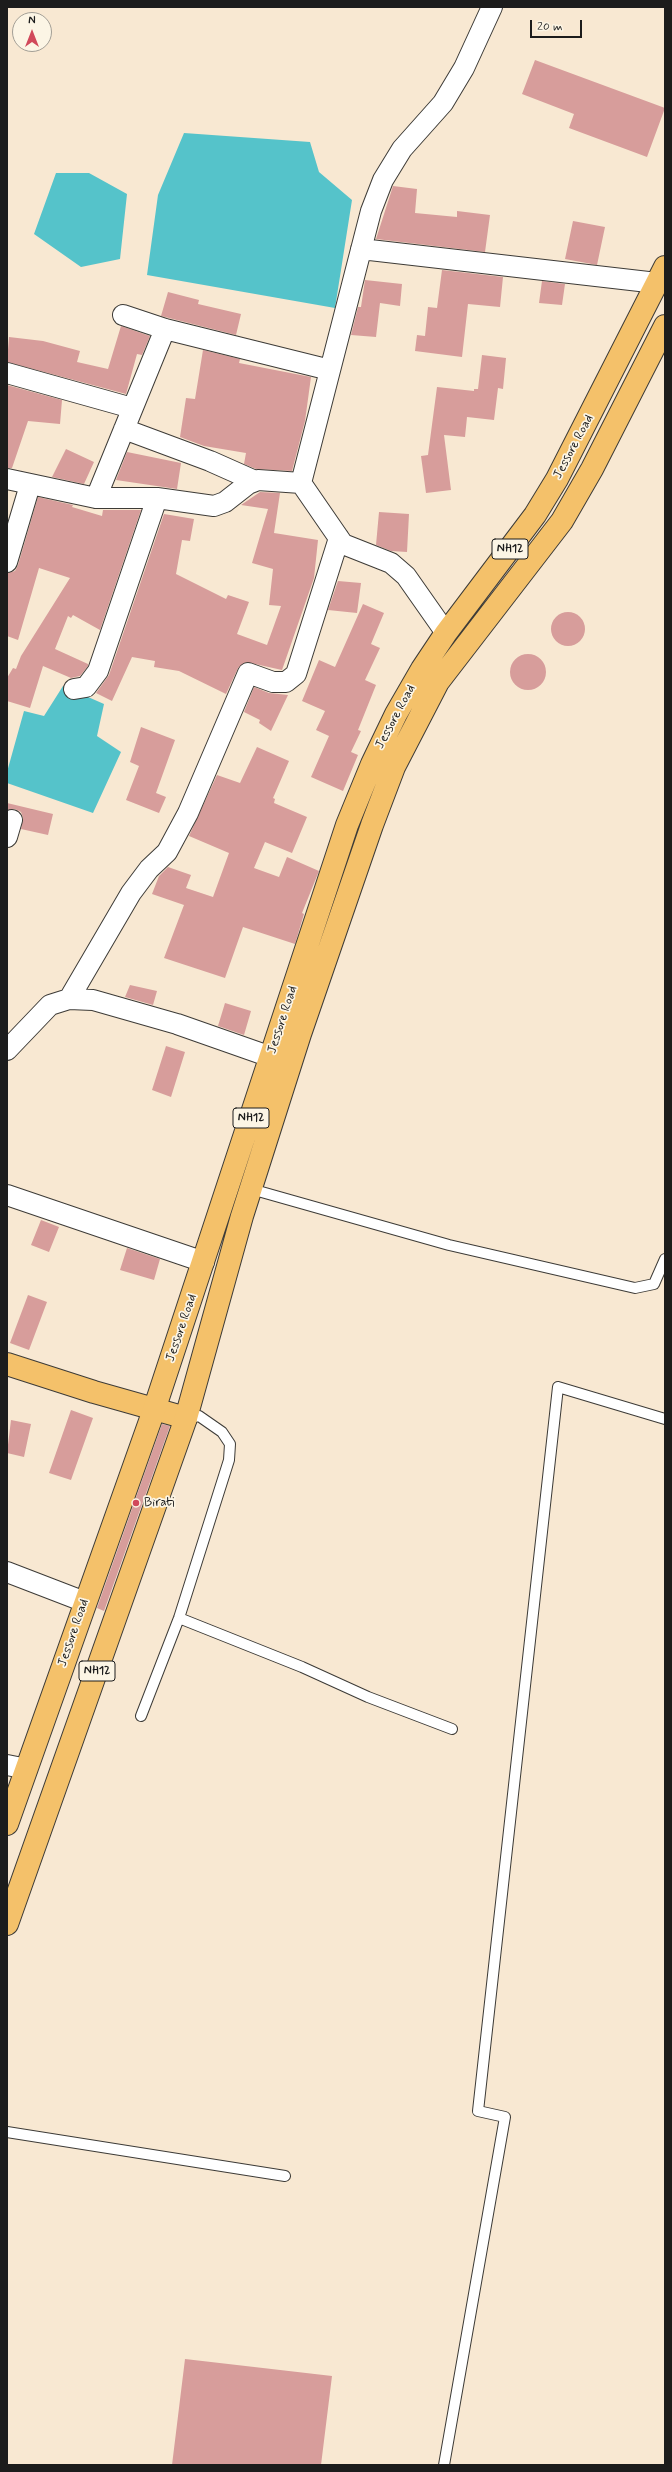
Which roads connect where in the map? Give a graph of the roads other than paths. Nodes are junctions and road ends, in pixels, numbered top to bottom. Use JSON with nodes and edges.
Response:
{"nodes":[{"id":1,"x":492,"y":7,"type":"edge"},
{"id":2,"x":361,"y":249,"type":"junction"},
{"id":3,"x":661,"y":275,"type":"edge"},
{"id":4,"x":122,"y":315,"type":"dead end"},
{"id":5,"x":665,"y":326,"type":"edge"},
{"id":6,"x":165,"y":329,"type":"junction"},
{"id":7,"x":330,"y":370,"type":"junction"},
{"id":8,"x":7,"y":373,"type":"edge"},
{"id":9,"x":132,"y":408,"type":"junction"},
{"id":10,"x":124,"y":429,"type":"junction"},
{"id":11,"x":7,"y":479,"type":"edge"},
{"id":12,"x":255,"y":481,"type":"junction"},
{"id":13,"x":301,"y":483,"type":"junction"},
{"id":14,"x":30,"y":485,"type":"junction"},
{"id":15,"x":96,"y":498,"type":"junction"},
{"id":16,"x":157,"y":498,"type":"junction"},
{"id":17,"x":339,"y":538,"type":"junction"},
{"id":18,"x":7,"y":562,"type":"edge"},
{"id":19,"x":446,"y":633,"type":"junction"},
{"id":20,"x":74,"y":689,"type":"dead end"},
{"id":21,"x":69,"y":999,"type":"junction"},
{"id":22,"x":7,"y":1050,"type":"edge"},
{"id":23,"x":271,"y":1057,"type":"junction"},
{"id":24,"x":251,"y":1189,"type":"junction"},
{"id":25,"x":7,"y":1195,"type":"edge"},
{"id":26,"x":665,"y":1259,"type":"edge"},
{"id":27,"x":204,"y":1262,"type":"junction"},
{"id":28,"x":7,"y":1364,"type":"edge"},
{"id":29,"x":154,"y":1410,"type":"junction"},
{"id":30,"x":186,"y":1418,"type":"junction"},
{"id":31,"x":665,"y":1419,"type":"edge"},
{"id":32,"x":7,"y":1572,"type":"edge"},
{"id":33,"x":85,"y":1602,"type":"junction"},
{"id":34,"x":179,"y":1618,"type":"junction"},
{"id":35,"x":140,"y":1716,"type":"dead end"},
{"id":36,"x":452,"y":1729,"type":"dead end"},
{"id":37,"x":17,"y":1767,"type":"edge"},
{"id":38,"x":7,"y":1824,"type":"edge"},
{"id":39,"x":7,"y":1924,"type":"edge"},
{"id":40,"x":7,"y":2132,"type":"edge"},
{"id":41,"x":285,"y":2176,"type":"dead end"},
{"id":42,"x":444,"y":2465,"type":"edge"}],
"edges":[{"from":1,"to":2,"type":"street"},
{"from":2,"to":3,"type":"street"},
{"from":2,"to":7,"type":"street"},
{"from":3,"to":19,"type":"main road","name":"Jessore Road","number":"NH12"},
{"from":4,"to":6,"type":"street"},
{"from":5,"to":24,"type":"main road","number":"NH12"},
{"from":6,"to":7,"type":"street"},
{"from":6,"to":9,"type":"street"},
{"from":7,"to":13,"type":"street"},
{"from":8,"to":9,"type":"street"},
{"from":9,"to":10,"type":"street"},
{"from":10,"to":12,"type":"street"},
{"from":10,"to":15,"type":"street"},
{"from":11,"to":14,"type":"street"},
{"from":12,"to":13,"type":"street"},
{"from":12,"to":16,"type":"street"},
{"from":13,"to":17,"type":"street"},
{"from":14,"to":15,"type":"street"},
{"from":14,"to":18,"type":"street"},
{"from":15,"to":16,"type":"street"},
{"from":16,"to":20,"type":"street"},
{"from":17,"to":19,"type":"street"},
{"from":17,"to":21,"type":"street"},
{"from":19,"to":23,"type":"main road","name":"Jessore Road","number":"NH12"},
{"from":21,"to":22,"type":"street"},
{"from":21,"to":23,"type":"street"},
{"from":23,"to":27,"type":"main road","name":"Jessore Road","number":"NH12"},
{"from":24,"to":26,"type":"lane"},
{"from":24,"to":30,"type":"main road","number":"NH12"},
{"from":25,"to":27,"type":"street"},
{"from":27,"to":29,"type":"main road","name":"Jessore Road","number":"NH12"},
{"from":28,"to":29,"type":"main road"},
{"from":29,"to":30,"type":"main road"},
{"from":29,"to":33,"type":"main road","name":"Jessore Road","number":"NH12"},
{"from":30,"to":34,"type":"lane"},
{"from":30,"to":39,"type":"main road","number":"NH12"},
{"from":31,"to":42,"type":"lane"},
{"from":32,"to":33,"type":"street"},
{"from":33,"to":37,"type":"main road","name":"Jessore Road","number":"NH12"},
{"from":34,"to":35,"type":"lane"},
{"from":34,"to":36,"type":"lane"},
{"from":37,"to":38,"type":"main road","name":"Jessore Road","number":"NH12"},
{"from":40,"to":41,"type":"lane"}]}
